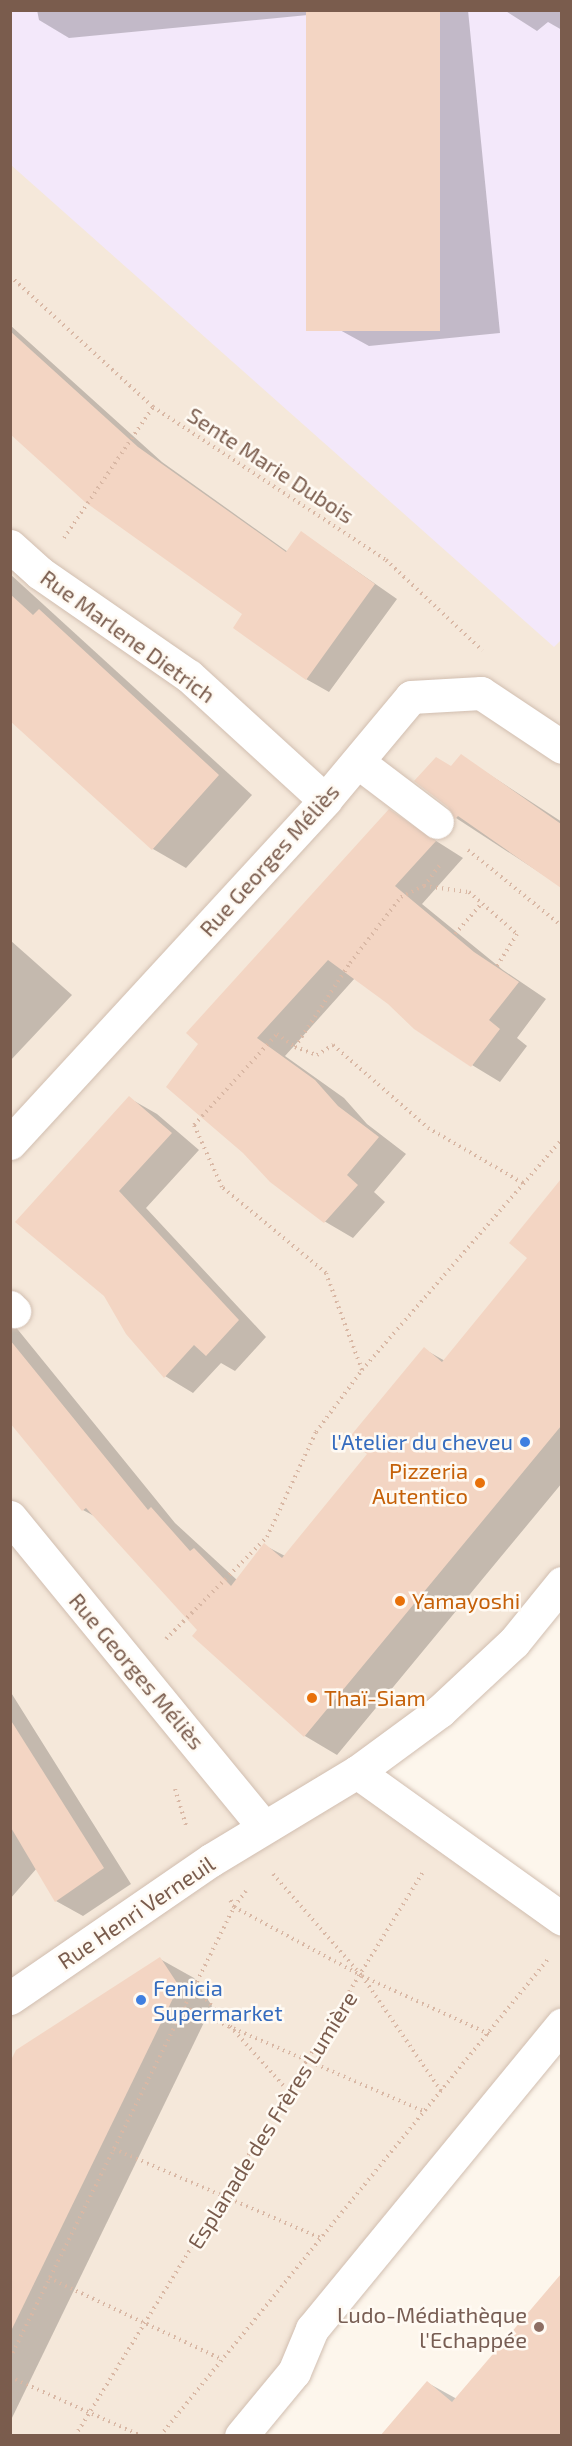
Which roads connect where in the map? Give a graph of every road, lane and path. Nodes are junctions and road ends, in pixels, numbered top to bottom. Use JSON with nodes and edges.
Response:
{"nodes":[{"id":1,"x":10,"y":276,"type":"edge"},
{"id":2,"x":153,"y":407,"type":"junction"},
{"id":3,"x":10,"y":546,"type":"edge"},
{"id":4,"x":40,"y":573,"type":"junction"},
{"id":5,"x":481,"y":693,"type":"junction"},
{"id":6,"x":561,"y":747,"type":"edge"},
{"id":7,"x":358,"y":762,"type":"junction"},
{"id":8,"x":325,"y":800,"type":"junction"},
{"id":9,"x":437,"y":822,"type":"dead end"},
{"id":10,"x":466,"y":848,"type":"dead end"},
{"id":11,"x":444,"y":859,"type":"dead end"},
{"id":12,"x":424,"y":886,"type":"junction"},
{"id":13,"x":482,"y":903,"type":"junction"},
{"id":14,"x":561,"y":926,"type":"edge"},
{"id":15,"x":455,"y":934,"type":"dead end"},
{"id":16,"x":496,"y":967,"type":"dead end"},
{"id":17,"x":295,"y":1047,"type":"junction"},
{"id":18,"x":561,"y":1139,"type":"edge"},
{"id":19,"x":10,"y":1143,"type":"edge"},
{"id":20,"x":523,"y":1184,"type":"junction"},
{"id":21,"x":362,"y":1370,"type":"junction"},
{"id":22,"x":10,"y":1516,"type":"edge"},
{"id":23,"x":561,"y":1583,"type":"edge"},
{"id":24,"x":134,"y":1671,"type":"junction"},
{"id":25,"x":357,"y":1772,"type":"junction"},
{"id":26,"x":263,"y":1826,"type":"junction"},
{"id":27,"x":445,"y":1834,"type":"junction"},
{"id":28,"x":266,"y":1866,"type":"dead end"},
{"id":29,"x":253,"y":1882,"type":"dead end"},
{"id":30,"x":226,"y":1889,"type":"dead end"},
{"id":31,"x":234,"y":1907,"type":"junction"},
{"id":32,"x":561,"y":1919,"type":"edge"},
{"id":33,"x":554,"y":1952,"type":"dead end"},
{"id":34,"x":362,"y":1976,"type":"junction"},
{"id":35,"x":194,"y":1986,"type":"junction"},
{"id":36,"x":10,"y":1998,"type":"edge"},
{"id":37,"x":184,"y":2007,"type":"junction"},
{"id":38,"x":228,"y":2025,"type":"junction"},
{"id":39,"x":561,"y":2025,"type":"edge"},
{"id":40,"x":489,"y":2034,"type":"junction"},
{"id":41,"x":308,"y":2063,"type":"junction"},
{"id":42,"x":441,"y":2091,"type":"junction"},
{"id":43,"x":289,"y":2092,"type":"junction"},
{"id":44,"x":426,"y":2112,"type":"junction"},
{"id":45,"x":114,"y":2149,"type":"junction"},
{"id":46,"x":225,"y":2195,"type":"junction"},
{"id":47,"x":321,"y":2238,"type":"junction"},
{"id":48,"x":50,"y":2278,"type":"junction"},
{"id":49,"x":146,"y":2321,"type":"junction"},
{"id":50,"x":10,"y":2358,"type":"edge"},
{"id":51,"x":221,"y":2359,"type":"junction"},
{"id":52,"x":10,"y":2377,"type":"edge"},
{"id":53,"x":91,"y":2409,"type":"junction"},
{"id":54,"x":75,"y":2436,"type":"edge"},
{"id":55,"x":142,"y":2436,"type":"edge"},
{"id":56,"x":160,"y":2436,"type":"edge"},
{"id":57,"x":241,"y":2436,"type":"edge"}],
"edges":[{"from":1,"to":2,"type":"path","name":"Sente Marie Dubois"},
{"from":2,"to":4,"type":"path"},
{"from":2,"to":5,"type":"path","name":"Sente Marie Dubois"},
{"from":3,"to":4,"type":"street","name":"Rue Marlene Dietrich"},
{"from":4,"to":8,"type":"street","name":"Rue Marlene Dietrich"},
{"from":5,"to":6,"type":"street"},
{"from":5,"to":7,"type":"street","name":"Rue Georges Méliès"},
{"from":7,"to":8,"type":"street","name":"Rue Georges Méliès"},
{"from":7,"to":9,"type":"street"},
{"from":8,"to":19,"type":"street","name":"Rue Georges Méliès"},
{"from":10,"to":14,"type":"path"},
{"from":11,"to":12,"type":"path"},
{"from":12,"to":13,"type":"path"},
{"from":12,"to":17,"type":"path"},
{"from":13,"to":15,"type":"path"},
{"from":13,"to":16,"type":"path"},
{"from":17,"to":20,"type":"path"},
{"from":17,"to":21,"type":"path"},
{"from":18,"to":20,"type":"path"},
{"from":20,"to":21,"type":"path"},
{"from":21,"to":24,"type":"path"},
{"from":22,"to":24,"type":"street","name":"Rue Georges Méliès"},
{"from":23,"to":25,"type":"street"},
{"from":24,"to":26,"type":"street","name":"Rue Georges Méliès"},
{"from":25,"to":26,"type":"street"},
{"from":25,"to":27,"type":"street"},
{"from":26,"to":36,"type":"street","name":"Rue Henri Verneuil"},
{"from":27,"to":32,"type":"street"},
{"from":27,"to":34,"type":"path","name":"Esplanade des Frères Lumière"},
{"from":28,"to":34,"type":"path"},
{"from":29,"to":31,"type":"path"},
{"from":30,"to":31,"type":"path"},
{"from":31,"to":34,"type":"path"},
{"from":31,"to":35,"type":"path"},
{"from":33,"to":40,"type":"path"},
{"from":34,"to":40,"type":"path"},
{"from":34,"to":41,"type":"path","name":"Esplanade des Frères Lumière"},
{"from":34,"to":42,"type":"path"},
{"from":35,"to":37,"type":"path"},
{"from":35,"to":38,"type":"path"},
{"from":37,"to":38,"type":"path"},
{"from":37,"to":45,"type":"path"},
{"from":38,"to":41,"type":"path"},
{"from":38,"to":43,"type":"path"},
{"from":39,"to":57,"type":"street"},
{"from":40,"to":42,"type":"path"},
{"from":41,"to":43,"type":"path","name":"Esplanade des Frères Lumière"},
{"from":41,"to":44,"type":"path"},
{"from":42,"to":44,"type":"path"},
{"from":43,"to":46,"type":"path","name":"Esplanade des Frères Lumière"},
{"from":44,"to":47,"type":"path"},
{"from":45,"to":46,"type":"path"},
{"from":45,"to":48,"type":"path"},
{"from":46,"to":47,"type":"path"},
{"from":46,"to":49,"type":"path","name":"Esplanade des Frères Lumière"},
{"from":47,"to":51,"type":"path"},
{"from":48,"to":49,"type":"path"},
{"from":48,"to":50,"type":"path"},
{"from":49,"to":51,"type":"path"},
{"from":49,"to":53,"type":"path","name":"Esplanade des Frères Lumière"},
{"from":51,"to":56,"type":"path"},
{"from":52,"to":53,"type":"path"},
{"from":53,"to":54,"type":"path","name":"Esplanade des Frères Lumière"},
{"from":53,"to":55,"type":"path"}]}
